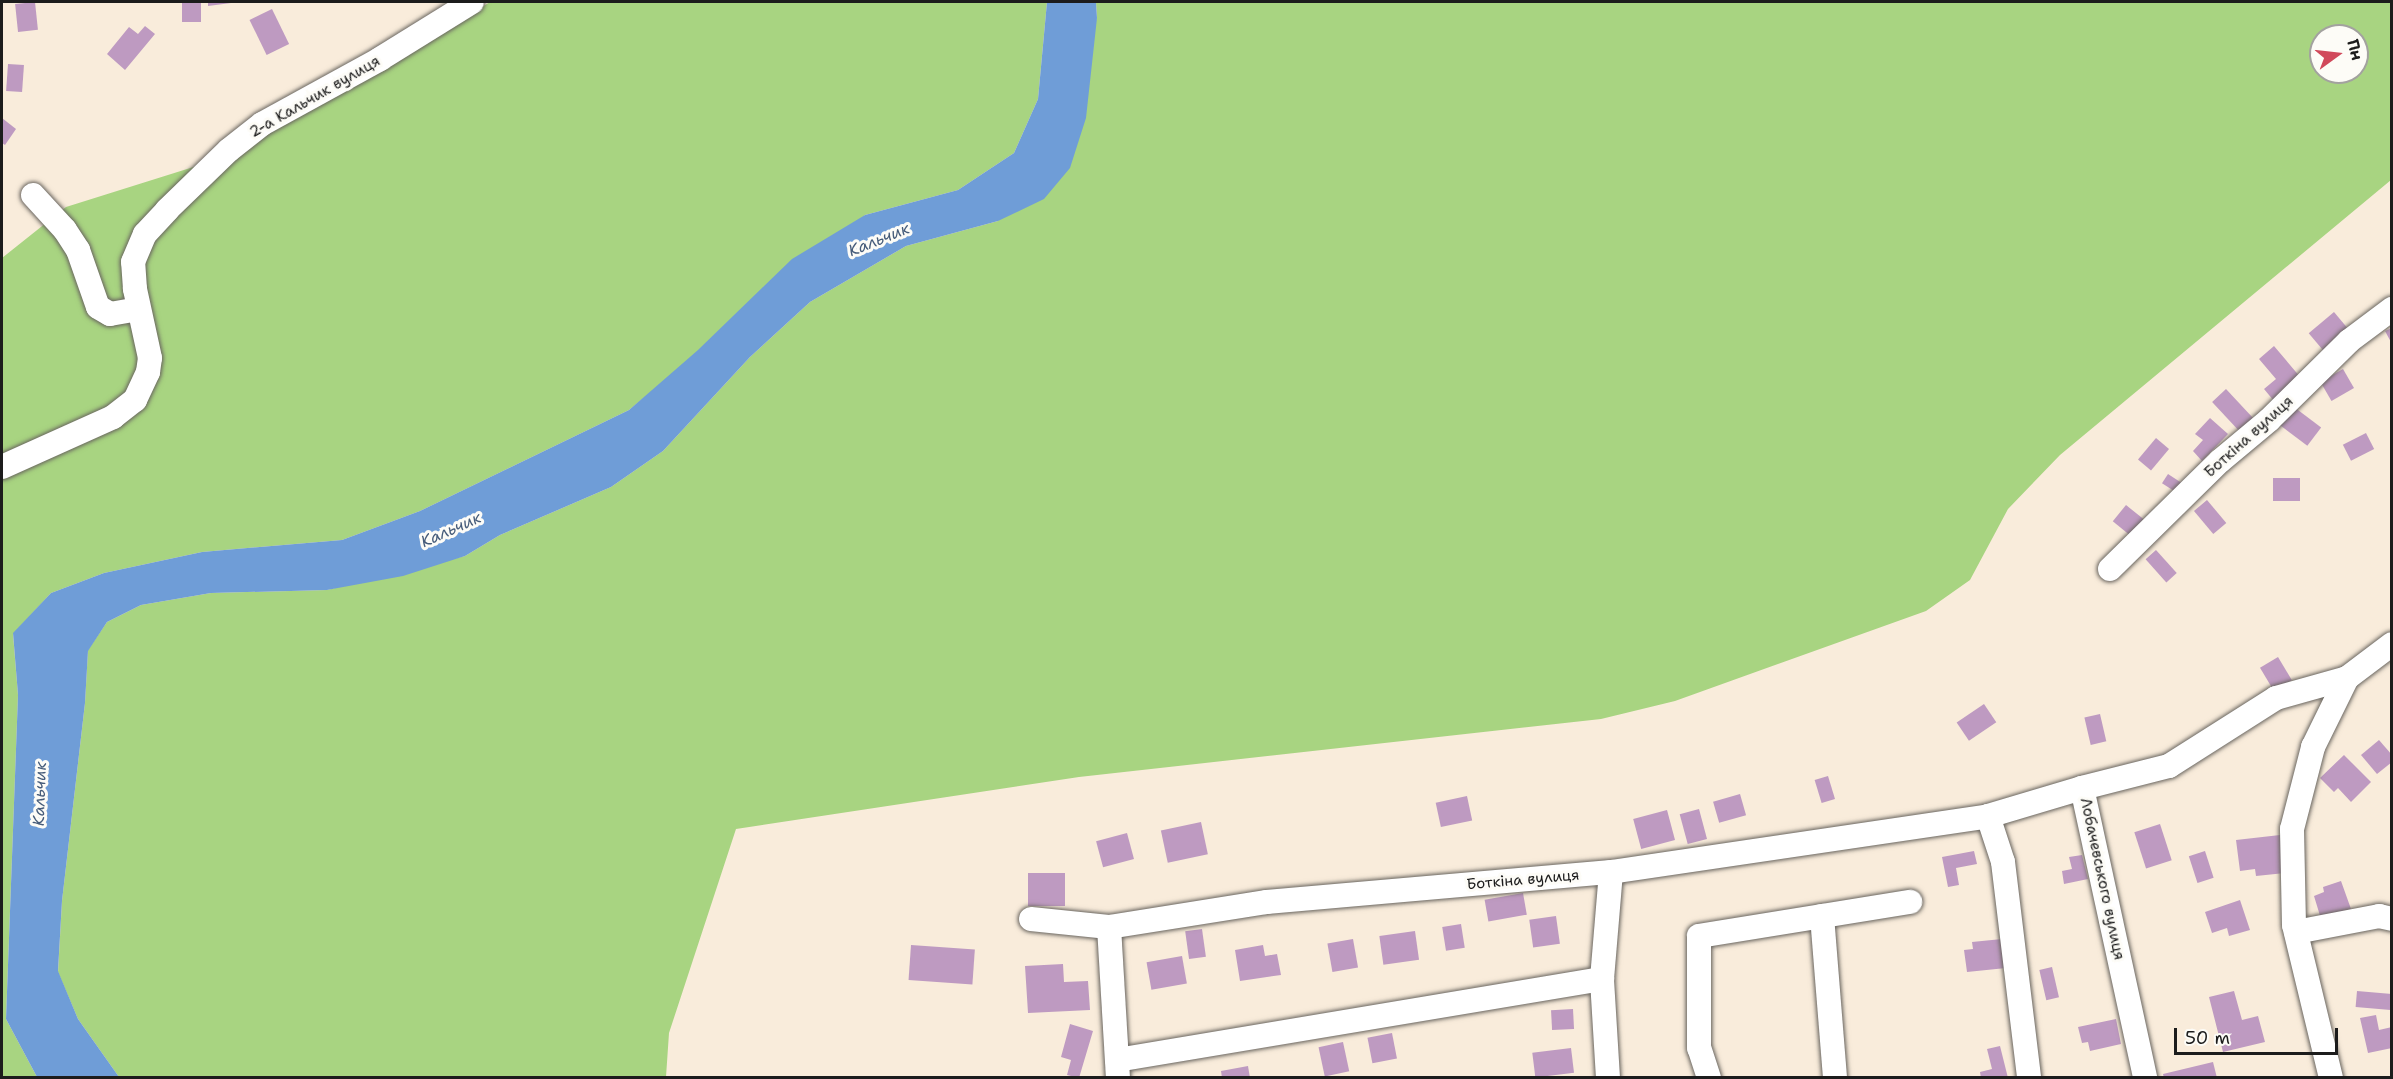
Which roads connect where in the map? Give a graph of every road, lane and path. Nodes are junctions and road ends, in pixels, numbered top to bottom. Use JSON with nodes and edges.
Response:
{"nodes":[{"id":1,"x":472,"y":2,"type":"edge"},
{"id":2,"x":33,"y":195,"type":"dead end"},
{"id":3,"x":139,"y":309,"type":"junction"},
{"id":4,"x":2391,"y":309,"type":"edge"},
{"id":5,"x":2,"y":467,"type":"edge"},
{"id":6,"x":2110,"y":569,"type":"dead end"},
{"id":7,"x":2391,"y":644,"type":"edge"},
{"id":8,"x":2347,"y":678,"type":"junction"},
{"id":9,"x":2082,"y":788,"type":"junction"},
{"id":10,"x":1988,"y":816,"type":"junction"},
{"id":11,"x":1611,"y":872,"type":"junction"},
{"id":12,"x":1910,"y":902,"type":"dead end"},
{"id":13,"x":1822,"y":916,"type":"junction"},
{"id":14,"x":1031,"y":919,"type":"dead end"},
{"id":15,"x":2391,"y":919,"type":"edge"},
{"id":16,"x":1109,"y":927,"type":"junction"},
{"id":17,"x":2296,"y":932,"type":"junction"},
{"id":18,"x":1602,"y":979,"type":"junction"},
{"id":19,"x":1117,"y":1069,"type":"edge"},
{"id":20,"x":1608,"y":1077,"type":"edge"},
{"id":21,"x":1709,"y":1077,"type":"edge"},
{"id":22,"x":1835,"y":1077,"type":"edge"},
{"id":23,"x":2029,"y":1077,"type":"edge"},
{"id":24,"x":2145,"y":1077,"type":"edge"},
{"id":25,"x":2331,"y":1077,"type":"edge"}],
"edges":[{"from":1,"to":3,"type":"street","name":"2-а Кальчик вулиця"},
{"from":2,"to":3,"type":"street"},
{"from":3,"to":5,"type":"street","name":"2-а Кальчик вулиця"},
{"from":4,"to":6,"type":"street","name":"Боткіна вулиця"},
{"from":7,"to":8,"type":"street","name":"Лобачевського вулиця"},
{"from":8,"to":9,"type":"street","name":"Лобачевського вулиця"},
{"from":8,"to":17,"type":"street","name":"Лобачевського вулиця"},
{"from":9,"to":10,"type":"street","name":"Боткіна вулиця"},
{"from":9,"to":24,"type":"street","name":"Лобачевського вулиця"},
{"from":10,"to":11,"type":"street","name":"Боткіна вулиця"},
{"from":10,"to":23,"type":"street"},
{"from":11,"to":16,"type":"street","name":"Боткіна вулиця"},
{"from":11,"to":18,"type":"street"},
{"from":12,"to":13,"type":"street"},
{"from":13,"to":21,"type":"street"},
{"from":13,"to":22,"type":"street"},
{"from":14,"to":16,"type":"street","name":"Боткіна вулиця"},
{"from":15,"to":17,"type":"street"},
{"from":16,"to":19,"type":"street"},
{"from":17,"to":25,"type":"street","name":"Лобачевського вулиця"},
{"from":18,"to":19,"type":"street"},
{"from":18,"to":20,"type":"street"}]}
